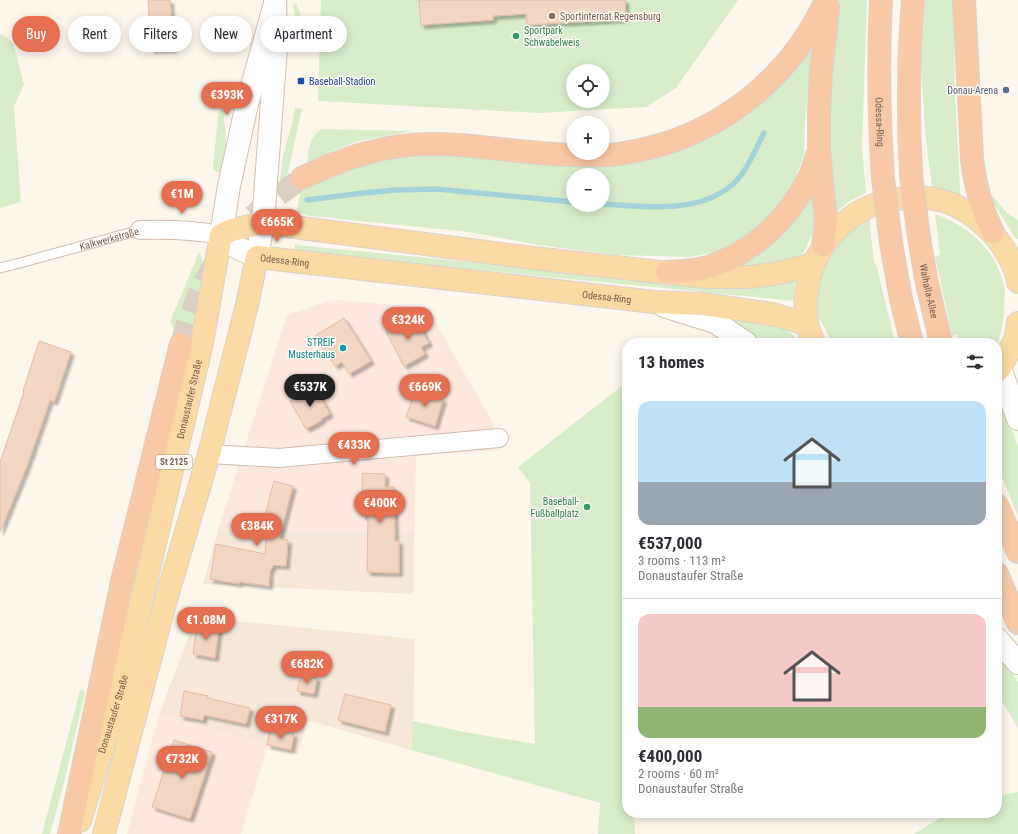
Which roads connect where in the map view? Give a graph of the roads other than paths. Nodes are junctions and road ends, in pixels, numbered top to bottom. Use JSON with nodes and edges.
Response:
{"nodes":[{"id":1,"x":826,"y":0,"type":"edge"},
{"id":2,"x":829,"y":0,"type":"edge"},
{"id":3,"x":881,"y":0,"type":"edge"},
{"id":4,"x":913,"y":0,"type":"edge"},
{"id":5,"x":964,"y":0,"type":"edge"},
{"id":6,"x":275,"y":3,"type":"edge"},
{"id":7,"x":819,"y":150,"type":"junction"},
{"id":8,"x":302,"y":178,"type":"tunnel mouth"},
{"id":9,"x":263,"y":223,"type":"junction"},
{"id":10,"x":140,"y":230,"type":"joint"},
{"id":11,"x":993,"y":232,"type":"junction"},
{"id":12,"x":221,"y":235,"type":"junction"},
{"id":13,"x":819,"y":254,"type":"junction"},
{"id":14,"x":257,"y":258,"type":"junction"},
{"id":15,"x":0,"y":268,"type":"edge"},
{"id":16,"x":667,"y":272,"type":"junction"},
{"id":17,"x":1018,"y":282,"type":"edge"},
{"id":18,"x":654,"y":302,"type":"junction"},
{"id":19,"x":1018,"y":323,"type":"edge"},
{"id":20,"x":811,"y":334,"type":"edge"},
{"id":21,"x":739,"y":338,"type":"edge"},
{"id":22,"x":911,"y":338,"type":"edge"},
{"id":23,"x":940,"y":338,"type":"edge"},
{"id":24,"x":181,"y":344,"type":"tunnel mouth"},
{"id":25,"x":1002,"y":363,"type":"edge"},
{"id":26,"x":1002,"y":377,"type":"edge"},
{"id":27,"x":1018,"y":419,"type":"edge"},
{"id":28,"x":499,"y":438,"type":"dead end"},
{"id":29,"x":209,"y":454,"type":"junction"},
{"id":30,"x":1002,"y":516,"type":"edge"},
{"id":31,"x":1018,"y":552,"type":"edge"},
{"id":32,"x":1002,"y":586,"type":"edge"},
{"id":33,"x":1018,"y":623,"type":"edge"},
{"id":34,"x":1002,"y":645,"type":"edge"},
{"id":35,"x":1018,"y":663,"type":"edge"},
{"id":36,"x":106,"y":833,"type":"edge"},
{"id":37,"x":69,"y":834,"type":"edge"},
{"id":38,"x":75,"y":834,"type":"edge"}],
"edges":[{"from":1,"to":8,"type":"highway"},
{"from":2,"to":7,"type":"highway"},
{"from":3,"to":22,"type":"highway","name":"Odessa-Ring","bridge":true},
{"from":4,"to":23,"type":"highway","name":"Walhalla-Allee","bridge":true},
{"from":5,"to":11,"type":"highway"},
{"from":6,"to":9,"type":"main road","name":"Donaustaufer Straße","number":"St 2125"},
{"from":6,"to":12,"type":"main road","name":"Donaustaufer Straße","number":"St 2125"},
{"from":7,"to":13,"type":"highway"},
{"from":7,"to":16,"type":"highway"},
{"from":9,"to":12,"type":"main road"},
{"from":9,"to":14,"type":"main road","name":"Donaustaufer Straße","number":"St 2125"},
{"from":9,"to":16,"type":"main road"},
{"from":10,"to":12,"type":"street","name":"Kalkwerkstraße"},
{"from":10,"to":15,"type":"lane","name":"Kalkwerkstraße"},
{"from":11,"to":13,"type":"main road"},
{"from":11,"to":17,"type":"main road"},
{"from":12,"to":14,"type":"main road","name":"Odessa-Ring"},
{"from":12,"to":38,"type":"main road","name":"Donaustaufer Straße","number":"St 2125"},
{"from":13,"to":16,"type":"main road"},
{"from":13,"to":20,"type":"main road"},
{"from":14,"to":18,"type":"main road","name":"Odessa-Ring"},
{"from":14,"to":29,"type":"main road","name":"Donaustaufer Straße","number":"St 2125"},
{"from":18,"to":20,"type":"main road","name":"Odessa-Ring"},
{"from":18,"to":21,"type":"main road"},
{"from":19,"to":25,"type":"main road"},
{"from":24,"to":37,"type":"highway"},
{"from":26,"to":27,"type":"main road"},
{"from":28,"to":29,"type":"street"},
{"from":29,"to":36,"type":"main road","name":"Donaustaufer Straße","number":"St 2125"},
{"from":30,"to":31,"type":"highway"},
{"from":32,"to":33,"type":"highway"},
{"from":34,"to":35,"type":"main road"}]}
